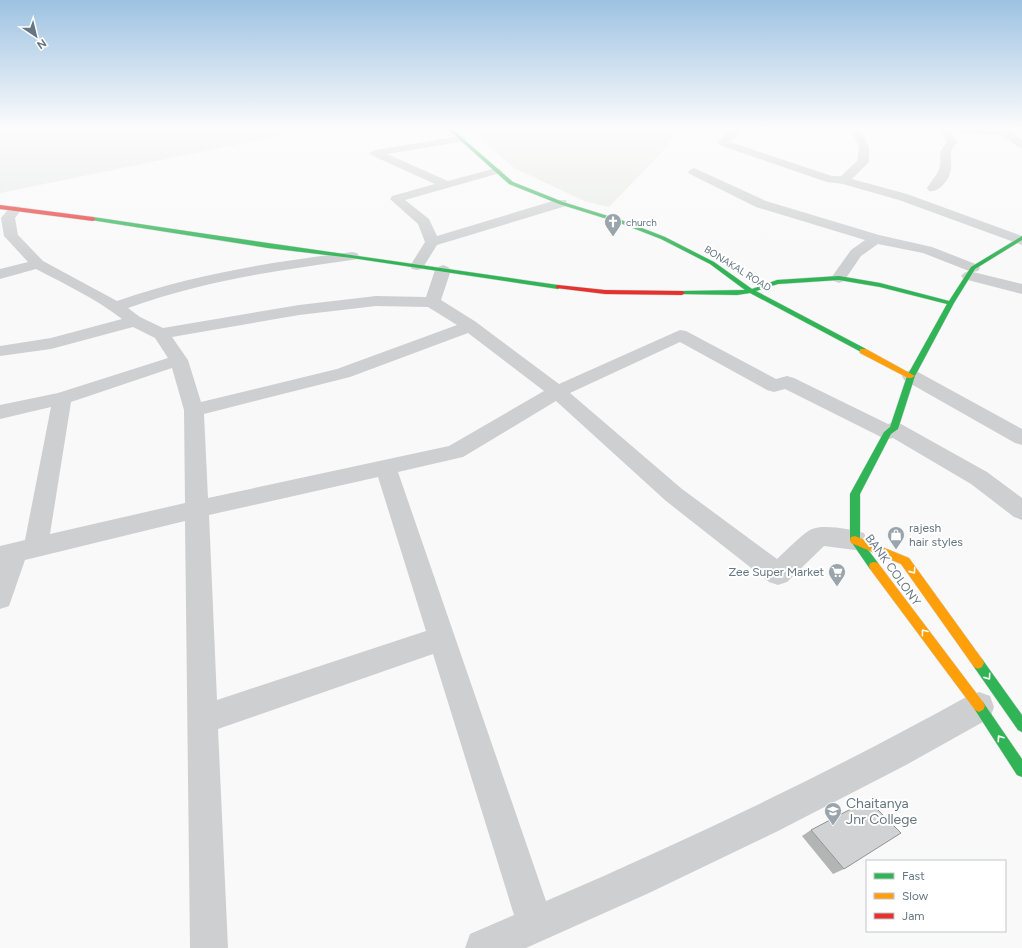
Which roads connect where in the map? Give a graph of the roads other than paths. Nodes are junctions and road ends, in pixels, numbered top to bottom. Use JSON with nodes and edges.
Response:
{"nodes":[{"id":1,"x":420,"y":173,"type":"edge"},
{"id":2,"x":488,"y":173,"type":"edge"},
{"id":3,"x":499,"y":173,"type":"edge"},
{"id":4,"x":697,"y":173,"type":"edge"},
{"id":5,"x":814,"y":173,"type":"edge"},
{"id":6,"x":851,"y":173,"type":"edge"},
{"id":7,"x":945,"y":173,"type":"edge"},
{"id":8,"x":844,"y":180,"type":"junction"},
{"id":9,"x":446,"y":185,"type":"junction"},
{"id":10,"x":933,"y":188,"type":"dead end"},
{"id":11,"x":561,"y":203,"type":"junction"},
{"id":12,"x":6,"y":214,"type":"edge"},
{"id":13,"x":876,"y":239,"type":"junction"},
{"id":14,"x":1021,"y":240,"type":"edge"},
{"id":15,"x":432,"y":242,"type":"junction"},
{"id":16,"x":352,"y":256,"type":"junction"},
{"id":17,"x":38,"y":264,"type":"junction"},
{"id":18,"x":417,"y":266,"type":"junction"},
{"id":19,"x":443,"y":270,"type":"junction"},
{"id":20,"x":971,"y":272,"type":"junction"},
{"id":21,"x":0,"y":274,"type":"edge"},
{"id":22,"x":839,"y":278,"type":"junction"},
{"id":23,"x":1022,"y":290,"type":"edge"},
{"id":24,"x":751,"y":291,"type":"junction"},
{"id":25,"x":432,"y":302,"type":"junction"},
{"id":26,"x":951,"y":303,"type":"junction"},
{"id":27,"x":125,"y":314,"type":"junction"},
{"id":28,"x":470,"y":326,"type":"junction"},
{"id":29,"x":161,"y":334,"type":"junction"},
{"id":30,"x":0,"y":350,"type":"edge"},
{"id":31,"x":179,"y":360,"type":"junction"},
{"id":32,"x":911,"y":376,"type":"junction"},
{"id":33,"x":557,"y":392,"type":"junction"},
{"id":34,"x":62,"y":398,"type":"junction"},
{"id":35,"x":194,"y":410,"type":"junction"},
{"id":36,"x":0,"y":412,"type":"edge"},
{"id":37,"x":891,"y":430,"type":"junction"},
{"id":38,"x":1022,"y":438,"type":"edge"},
{"id":39,"x":386,"y":468,"type":"junction"},
{"id":40,"x":196,"y":509,"type":"junction"},
{"id":41,"x":1022,"y":511,"type":"edge"},
{"id":42,"x":855,"y":540,"type":"junction"},
{"id":43,"x":17,"y":551,"type":"edge"},
{"id":44,"x":0,"y":598,"type":"edge"},
{"id":45,"x":442,"y":638,"type":"junction"},
{"id":46,"x":979,"y":707,"type":"junction"},
{"id":47,"x":202,"y":720,"type":"junction"},
{"id":48,"x":1022,"y":726,"type":"edge"},
{"id":49,"x":1022,"y":770,"type":"edge"},
{"id":50,"x":535,"y":924,"type":"junction"},
{"id":51,"x":208,"y":948,"type":"edge"},
{"id":52,"x":484,"y":948,"type":"edge"}],
"edges":[{"from":1,"to":9,"type":"street"},
{"from":2,"to":9,"type":"street"},
{"from":3,"to":11,"type":"main road","name":"BONAKAL ROAD"},
{"from":4,"to":13,"type":"street"},
{"from":5,"to":8,"type":"street"},
{"from":6,"to":8,"type":"street"},
{"from":7,"to":10,"type":"street"},
{"from":8,"to":14,"type":"street"},
{"from":9,"to":15,"type":"street"},
{"from":11,"to":15,"type":"street"},
{"from":11,"to":24,"type":"main road","name":"BONAKAL ROAD"},
{"from":12,"to":16,"type":"main road"},
{"from":12,"to":17,"type":"street"},
{"from":13,"to":20,"type":"street"},
{"from":13,"to":22,"type":"street"},
{"from":14,"to":20,"type":"main road","name":"BANK COLONY"},
{"from":15,"to":18,"type":"street"},
{"from":16,"to":18,"type":"main road"},
{"from":16,"to":27,"type":"street"},
{"from":17,"to":21,"type":"street"},
{"from":17,"to":27,"type":"street"},
{"from":18,"to":19,"type":"main road"},
{"from":19,"to":24,"type":"main road"},
{"from":19,"to":25,"type":"street"},
{"from":20,"to":23,"type":"street"},
{"from":20,"to":26,"type":"main road","name":"BANK COLONY"},
{"from":22,"to":24,"type":"main road"},
{"from":22,"to":26,"type":"main road"},
{"from":24,"to":32,"type":"main road","name":"BONAKAL ROAD"},
{"from":25,"to":28,"type":"street"},
{"from":25,"to":29,"type":"street"},
{"from":26,"to":32,"type":"main road","name":"BANK COLONY"},
{"from":27,"to":29,"type":"street"},
{"from":27,"to":30,"type":"street"},
{"from":28,"to":33,"type":"street"},
{"from":28,"to":35,"type":"street"},
{"from":29,"to":31,"type":"street"},
{"from":31,"to":34,"type":"street"},
{"from":31,"to":35,"type":"street"},
{"from":32,"to":37,"type":"main road","name":"BANK COLONY"},
{"from":32,"to":38,"type":"street"},
{"from":33,"to":37,"type":"street"},
{"from":33,"to":39,"type":"street"},
{"from":33,"to":42,"type":"street"},
{"from":34,"to":36,"type":"street"},
{"from":34,"to":43,"type":"street"},
{"from":35,"to":40,"type":"street"},
{"from":37,"to":41,"type":"street"},
{"from":37,"to":42,"type":"main road","name":"BANK COLONY"},
{"from":39,"to":40,"type":"street"},
{"from":39,"to":45,"type":"street"},
{"from":40,"to":43,"type":"street"},
{"from":40,"to":47,"type":"street"},
{"from":46,"to":42,"type":"main road","name":"BANK COLONY","one_way":true},
{"from":42,"to":48,"type":"main road","one_way":true},
{"from":43,"to":44,"type":"street"},
{"from":45,"to":47,"type":"street"},
{"from":45,"to":50,"type":"street"},
{"from":49,"to":46,"type":"main road","name":"BANK COLONY","one_way":true},
{"from":46,"to":50,"type":"street"},
{"from":47,"to":51,"type":"street"},
{"from":50,"to":52,"type":"street"}]}
